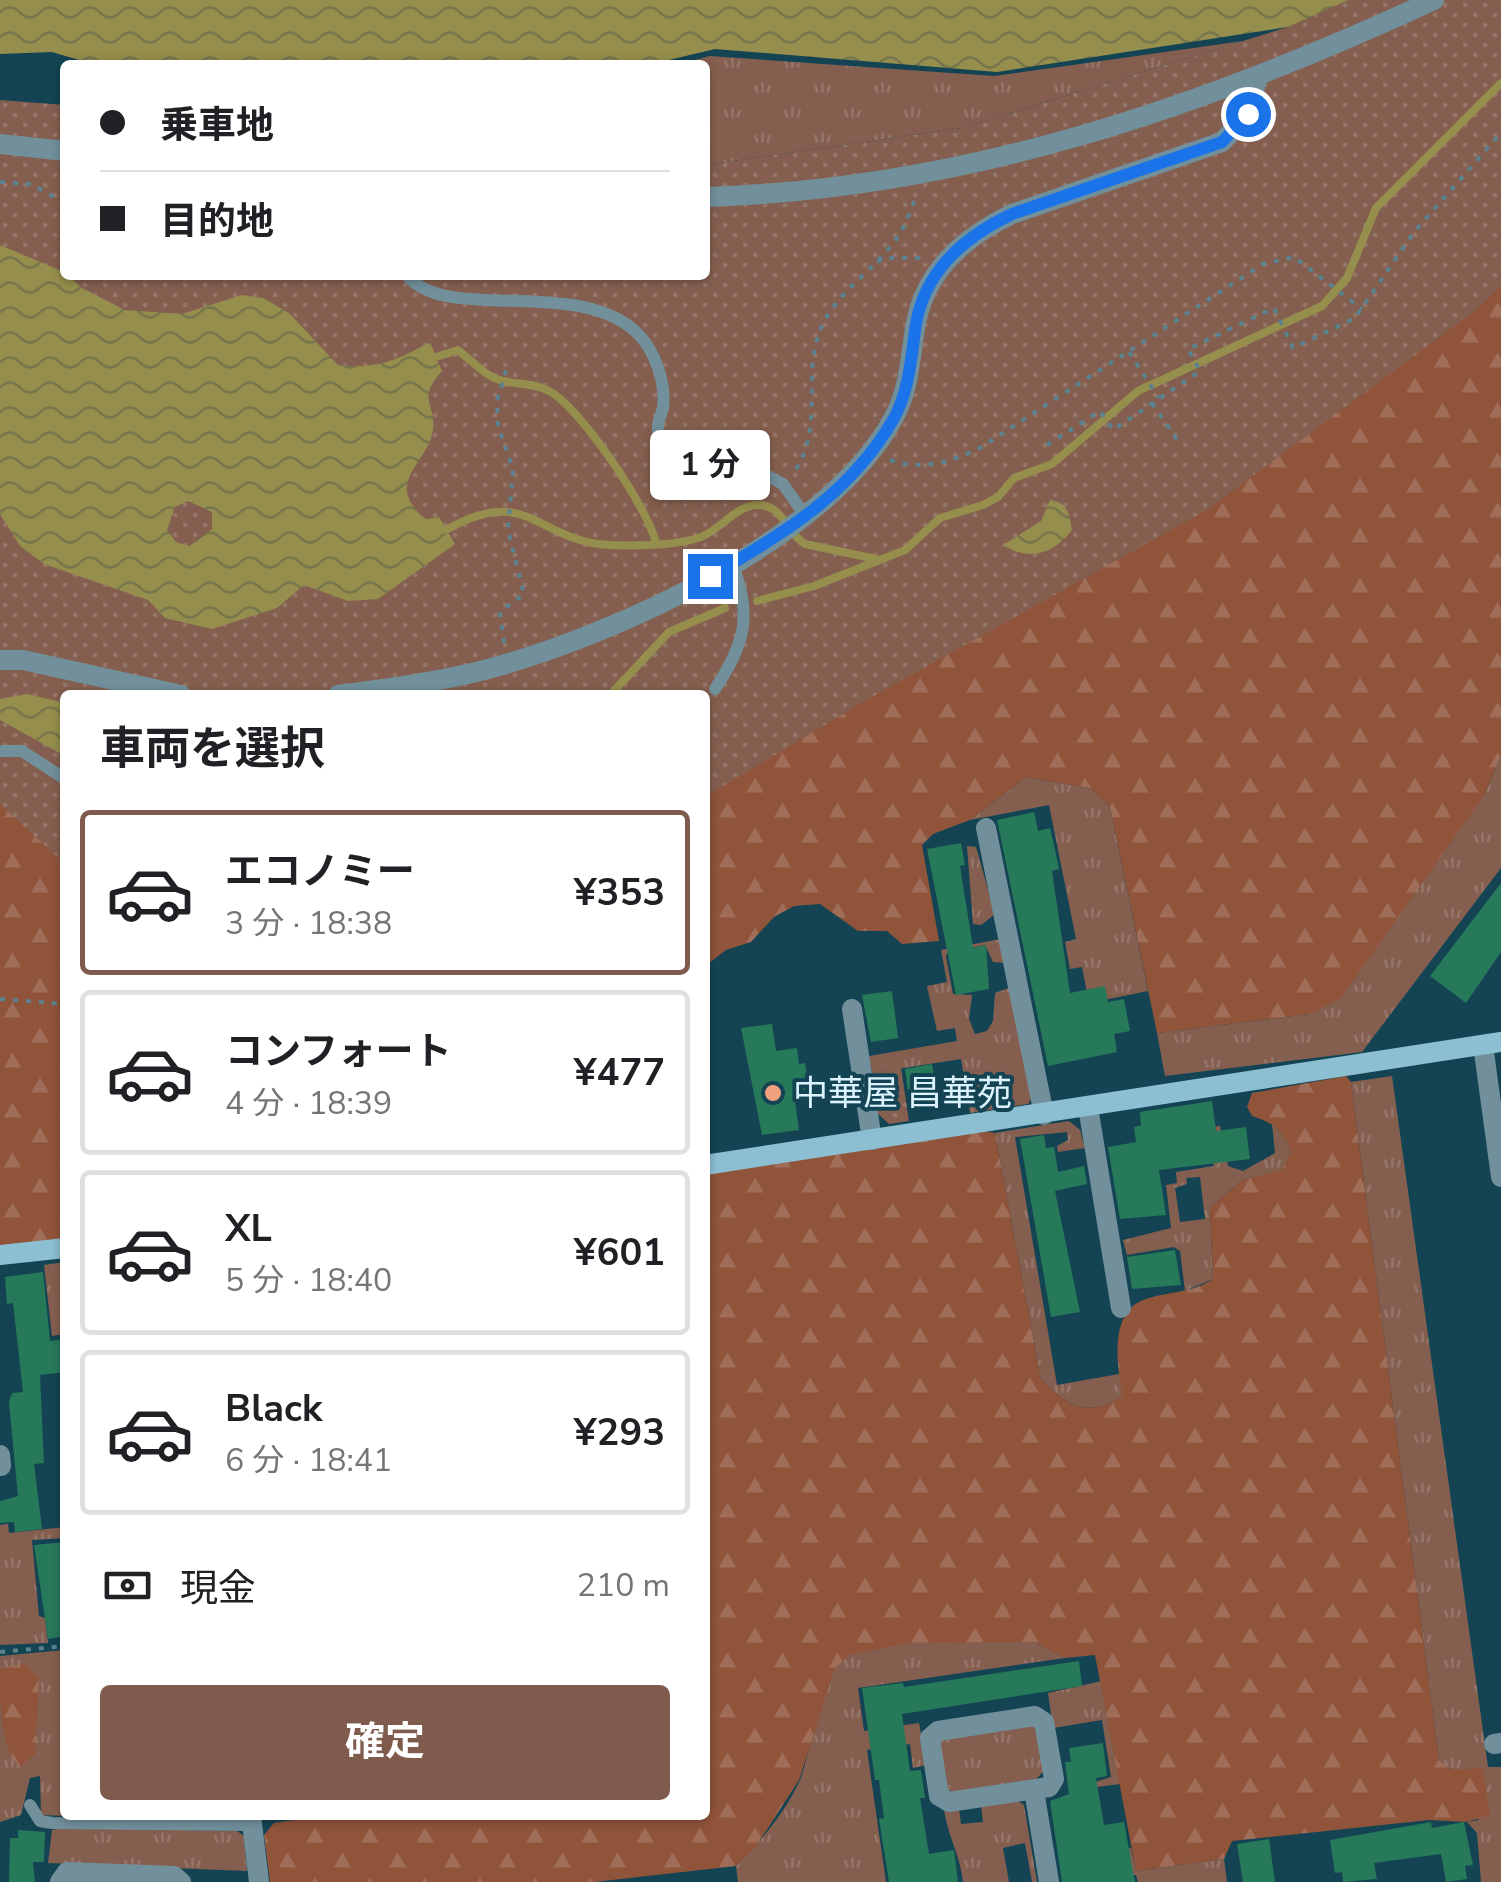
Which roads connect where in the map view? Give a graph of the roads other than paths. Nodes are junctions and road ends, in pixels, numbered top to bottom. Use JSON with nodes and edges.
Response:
{"nodes":[{"id":1,"x":1434,"y":0,"type":"edge"},
{"id":2,"x":1257,"y":79,"type":"junction"},
{"id":3,"x":0,"y":144,"type":"edge"},
{"id":4,"x":60,"y":150,"type":"edge"},
{"id":5,"x":710,"y":197,"type":"edge"},
{"id":6,"x":410,"y":280,"type":"edge"},
{"id":7,"x":806,"y":517,"type":"junction"},
{"id":8,"x":732,"y":563,"type":"junction"},
{"id":9,"x":0,"y":660,"type":"edge"},
{"id":10,"x":714,"y":689,"type":"dead end"},
{"id":11,"x":158,"y":690,"type":"edge"},
{"id":12,"x":385,"y":690,"type":"edge"},
{"id":13,"x":0,"y":751,"type":"edge"},
{"id":14,"x":60,"y":776,"type":"edge"},
{"id":15,"x":986,"y":828,"type":"dead end"},
{"id":16,"x":852,"y":1009,"type":"dead end"},
{"id":17,"x":1492,"y":1043,"type":"edge"},
{"id":18,"x":1088,"y":1107,"type":"junction"},
{"id":19,"x":1044,"y":1114,"type":"junction"},
{"id":20,"x":872,"y":1140,"type":"junction"},
{"id":21,"x":710,"y":1164,"type":"edge"},
{"id":22,"x":1501,"y":1177,"type":"edge"},
{"id":23,"x":60,"y":1249,"type":"edge"},
{"id":24,"x":0,"y":1255,"type":"edge"},
{"id":25,"x":1121,"y":1308,"type":"dead end"},
{"id":26,"x":0,"y":1455,"type":"edge"},
{"id":27,"x":1,"y":1466,"type":"edge"},
{"id":28,"x":1034,"y":1790,"type":"junction"},
{"id":29,"x":30,"y":1805,"type":"dead end"},
{"id":30,"x":148,"y":1820,"type":"edge"},
{"id":31,"x":256,"y":1820,"type":"edge"},
{"id":32,"x":60,"y":1882,"type":"edge"},
{"id":33,"x":181,"y":1882,"type":"edge"},
{"id":34,"x":259,"y":1882,"type":"edge"},
{"id":35,"x":1049,"y":1882,"type":"edge"}],
"edges":[{"from":1,"to":2,"type":"street"},
{"from":2,"to":5,"type":"street"},
{"from":2,"to":7,"type":"street"},
{"from":3,"to":4,"type":"street"},
{"from":6,"to":7,"type":"lane"},
{"from":7,"to":8,"type":"street"},
{"from":8,"to":10,"type":"lane"},
{"from":8,"to":12,"type":"street"},
{"from":9,"to":11,"type":"street"},
{"from":13,"to":14,"type":"lane"},
{"from":15,"to":19,"type":"street"},
{"from":16,"to":20,"type":"street"},
{"from":17,"to":18,"type":"street"},
{"from":17,"to":22,"type":"street"},
{"from":18,"to":19,"type":"street"},
{"from":18,"to":25,"type":"street"},
{"from":19,"to":20,"type":"street"},
{"from":20,"to":21,"type":"street"},
{"from":23,"to":24,"type":"street"},
{"from":26,"to":27,"type":"street"},
{"from":28,"to":28,"type":"street"},
{"from":28,"to":35,"type":"street"},
{"from":29,"to":30,"type":"lane"},
{"from":31,"to":34,"type":"street"},
{"from":32,"to":33,"type":"street"}]}
